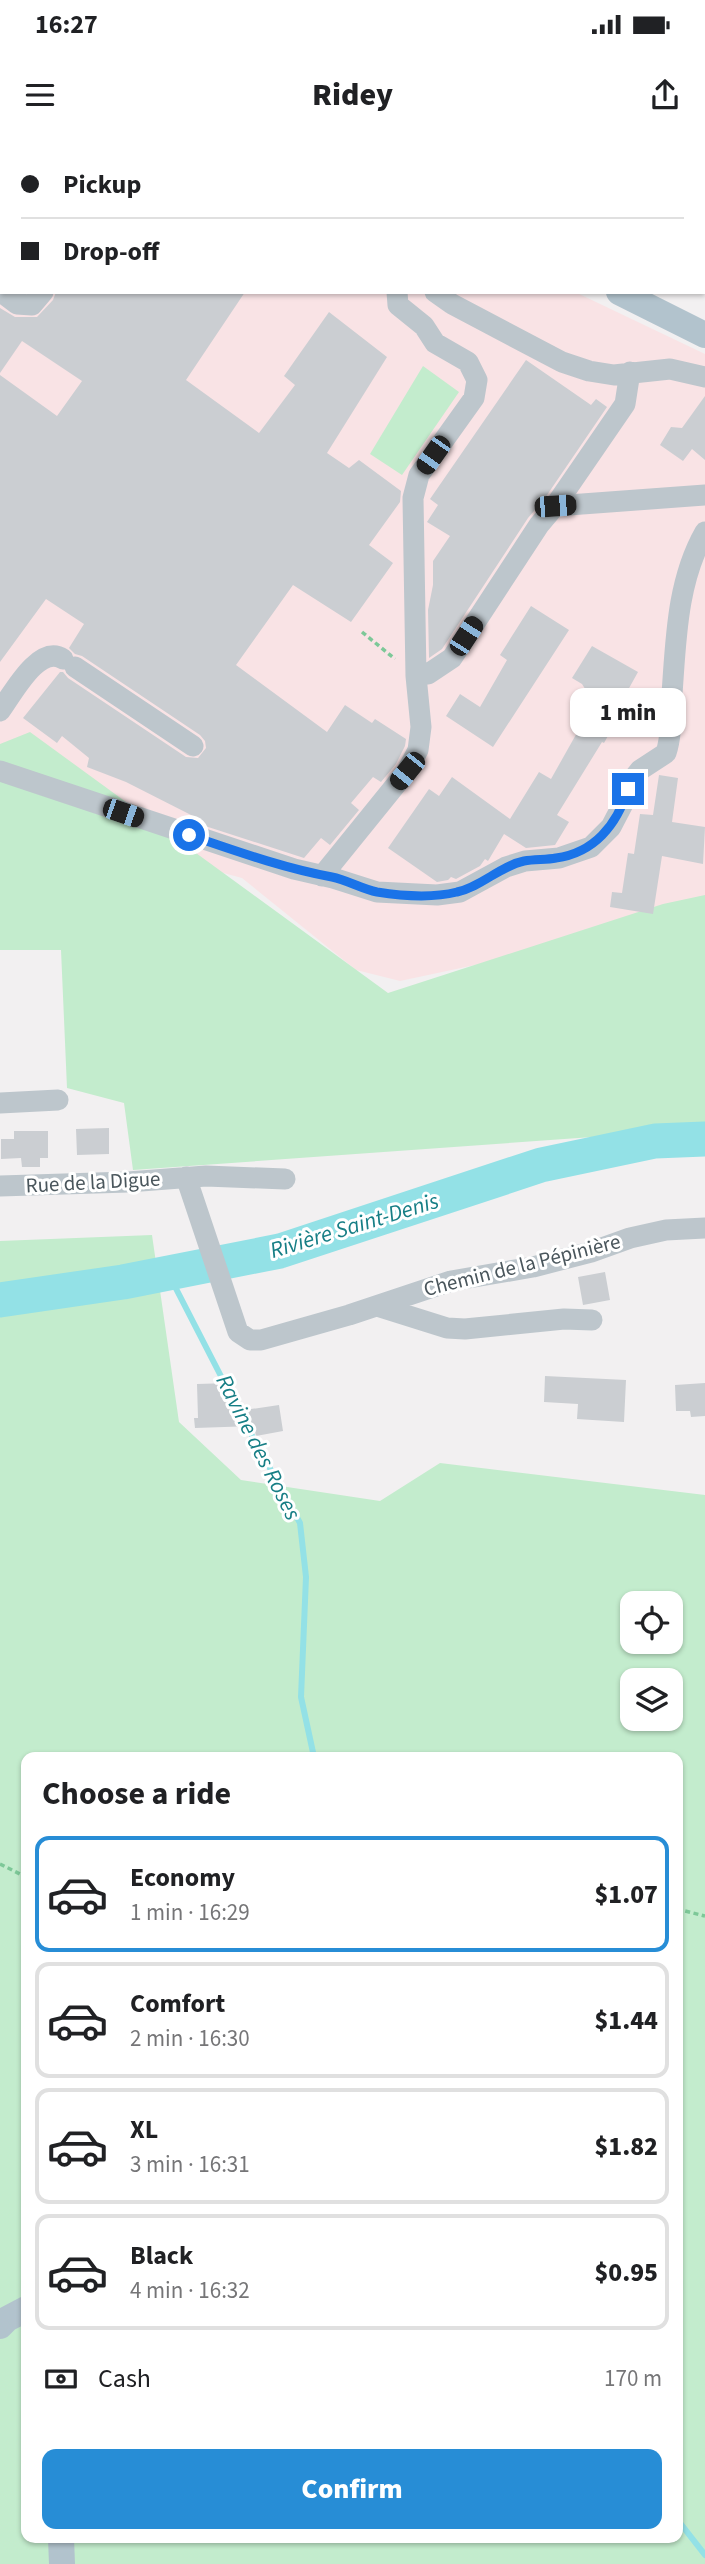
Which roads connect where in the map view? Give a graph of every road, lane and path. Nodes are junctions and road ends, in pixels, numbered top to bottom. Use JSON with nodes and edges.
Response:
{"nodes":[{"id":1,"x":4,"y":294,"type":"edge"},
{"id":2,"x":41,"y":294,"type":"edge"},
{"id":3,"x":397,"y":294,"type":"edge"},
{"id":4,"x":438,"y":294,"type":"edge"},
{"id":5,"x":623,"y":294,"type":"edge"},
{"id":6,"x":705,"y":335,"type":"edge"},
{"id":7,"x":629,"y":372,"type":"junction"},
{"id":8,"x":705,"y":377,"type":"edge"},
{"id":9,"x":705,"y":495,"type":"edge"},
{"id":10,"x":555,"y":506,"type":"junction"},
{"id":11,"x":705,"y":532,"type":"edge"},
{"id":12,"x":362,"y":632,"type":"dead end"},
{"id":13,"x":416,"y":676,"type":"junction"},
{"id":14,"x":0,"y":711,"type":"edge"},
{"id":15,"x":193,"y":746,"type":"dead end"},
{"id":16,"x":0,"y":771,"type":"edge"},
{"id":17,"x":322,"y":876,"type":"junction"},
{"id":18,"x":58,"y":1100,"type":"dead end"},
{"id":19,"x":0,"y":1103,"type":"edge"},
{"id":20,"x":285,"y":1179,"type":"dead end"},
{"id":21,"x":188,"y":1182,"type":"junction"},
{"id":22,"x":0,"y":1186,"type":"edge"},
{"id":23,"x":705,"y":1228,"type":"edge"},
{"id":24,"x":377,"y":1306,"type":"junction"},
{"id":25,"x":233,"y":1317,"type":"joint"},
{"id":26,"x":592,"y":1320,"type":"dead end"},
{"id":27,"x":0,"y":1864,"type":"edge"},
{"id":28,"x":21,"y":1874,"type":"edge"},
{"id":29,"x":683,"y":1910,"type":"edge"},
{"id":30,"x":705,"y":1916,"type":"edge"},
{"id":31,"x":21,"y":2312,"type":"edge"},
{"id":32,"x":0,"y":2326,"type":"edge"},
{"id":33,"x":61,"y":2543,"type":"edge"},
{"id":34,"x":62,"y":2564,"type":"edge"}],
"edges":[{"from":1,"to":2,"type":"street"},
{"from":3,"to":13,"type":"street"},
{"from":4,"to":7,"type":"street"},
{"from":5,"to":6,"type":"main road"},
{"from":7,"to":8,"type":"street"},
{"from":7,"to":10,"type":"street"},
{"from":9,"to":10,"type":"street"},
{"from":10,"to":13,"type":"street"},
{"from":11,"to":17,"type":"street"},
{"from":12,"to":13,"type":"path"},
{"from":13,"to":17,"type":"street"},
{"from":14,"to":15,"type":"street"},
{"from":16,"to":17,"type":"street"},
{"from":18,"to":19,"type":"street"},
{"from":20,"to":21,"type":"street","name":"Rue de la Digue"},
{"from":21,"to":22,"type":"street","name":"Rue de la Digue"},
{"from":21,"to":25,"type":"street","name":"Rue de la Digue"},
{"from":23,"to":24,"type":"street","name":"Chemin de la Pépinière"},
{"from":24,"to":25,"type":"street","name":"Chemin de la Pépinière"},
{"from":24,"to":26,"type":"street"},
{"from":27,"to":28,"type":"path"},
{"from":29,"to":30,"type":"path"},
{"from":31,"to":32,"type":"main road"},
{"from":33,"to":34,"type":"main road"}]}
